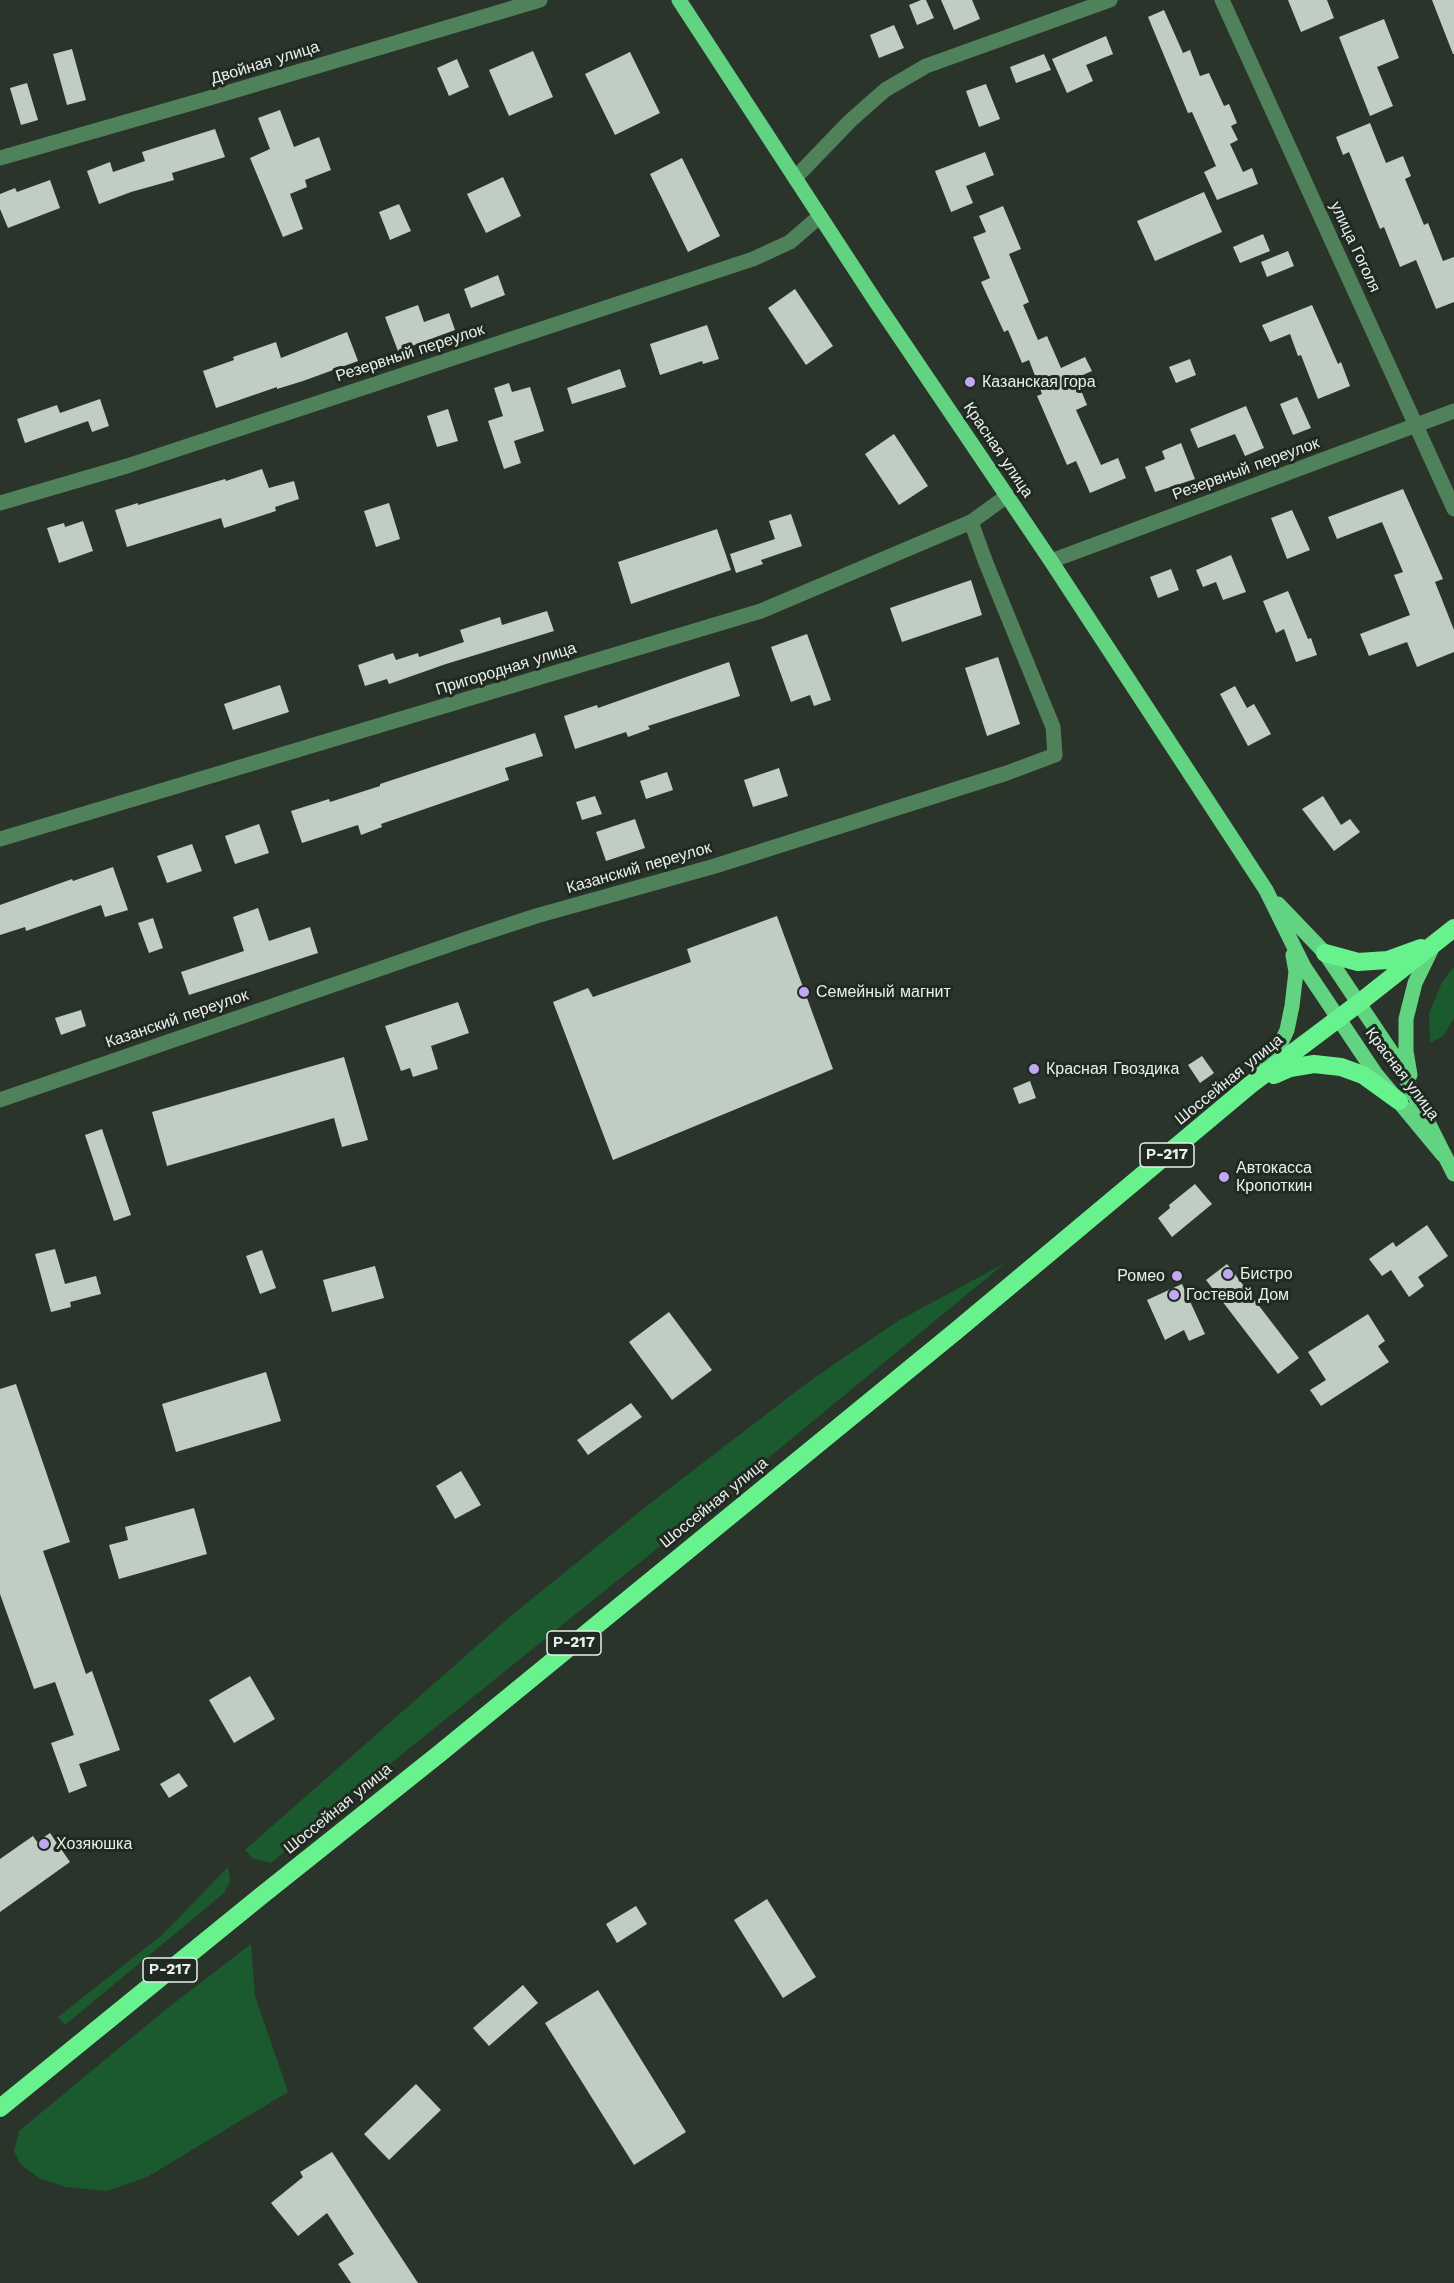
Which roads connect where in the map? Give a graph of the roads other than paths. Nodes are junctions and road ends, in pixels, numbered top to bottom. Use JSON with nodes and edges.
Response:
{"nodes":[{"id":1,"x":540,"y":0,"type":"edge"},
{"id":2,"x":679,"y":0,"type":"edge"},
{"id":3,"x":1110,"y":0,"type":"edge"},
{"id":4,"x":1222,"y":0,"type":"edge"},
{"id":5,"x":0,"y":158,"type":"edge"},
{"id":6,"x":795,"y":178,"type":"junction"},
{"id":7,"x":820,"y":216,"type":"junction"},
{"id":8,"x":1454,"y":411,"type":"edge"},
{"id":9,"x":1417,"y":425,"type":"junction"},
{"id":10,"x":1007,"y":496,"type":"junction"},
{"id":11,"x":0,"y":502,"type":"edge"},
{"id":12,"x":1454,"y":509,"type":"edge"},
{"id":13,"x":971,"y":522,"type":"junction"},
{"id":14,"x":1051,"y":561,"type":"junction"},
{"id":15,"x":0,"y":839,"type":"edge"},
{"id":16,"x":1266,"y":890,"type":"junction"},
{"id":17,"x":1454,"y":928,"type":"edge"},
{"id":18,"x":1291,"y":940,"type":"junction"},
{"id":19,"x":1434,"y":944,"type":"junction"},
{"id":20,"x":1325,"y":953,"type":"junction"},
{"id":21,"x":1359,"y":1004,"type":"junction"},
{"id":22,"x":1339,"y":1019,"type":"junction"},
{"id":23,"x":1250,"y":1085,"type":"junction"},
{"id":24,"x":1406,"y":1097,"type":"junction"},
{"id":25,"x":0,"y":1100,"type":"edge"},
{"id":26,"x":1454,"y":1174,"type":"edge"},
{"id":27,"x":0,"y":2108,"type":"edge"}],
"edges":[{"from":1,"to":5,"type":"street","name":"Двойная улица"},
{"from":2,"to":6,"type":"main road","name":"Красная улица"},
{"from":3,"to":6,"type":"street"},
{"from":4,"to":9,"type":"street","name":"улица Гоголя"},
{"from":6,"to":7,"type":"main road","name":"Красная улица"},
{"from":7,"to":10,"type":"main road","name":"Красная улица"},
{"from":7,"to":11,"type":"street","name":"Резервный переулок"},
{"from":8,"to":9,"type":"street","name":"Резервный переулок"},
{"from":9,"to":12,"type":"street","name":"улица Гоголя"},
{"from":9,"to":14,"type":"street","name":"Резервный переулок"},
{"from":10,"to":13,"type":"street","name":"Пригородная улица"},
{"from":10,"to":14,"type":"main road","name":"Красная улица"},
{"from":13,"to":15,"type":"street","name":"Пригородная улица"},
{"from":13,"to":25,"type":"street","name":"Казанский переулок"},
{"from":14,"to":16,"type":"main road","name":"Красная улица"},
{"from":16,"to":18,"type":"main road","name":"Красная улица"},
{"from":16,"to":20,"type":"main road","name":"Красная улица"},
{"from":17,"to":19,"type":"highway","name":"Шоссейная улица","number":"Р-217"},
{"from":18,"to":22,"type":"main road","name":"Красная улица"},
{"from":18,"to":23,"type":"main road"},
{"from":19,"to":20,"type":"highway"},
{"from":19,"to":21,"type":"highway","name":"Шоссейная улица","number":"Р-217"},
{"from":19,"to":24,"type":"main road"},
{"from":20,"to":21,"type":"main road","name":"Красная улица"},
{"from":21,"to":22,"type":"highway","name":"Шоссейная улица","number":"Р-217"},
{"from":21,"to":24,"type":"main road","name":"Красная улица"},
{"from":22,"to":23,"type":"highway","name":"Шоссейная улица","number":"Р-217"},
{"from":22,"to":24,"type":"main road","name":"Красная улица"},
{"from":23,"to":24,"type":"highway"},
{"from":23,"to":27,"type":"highway","name":"Шоссейная улица","number":"Р-217"},
{"from":24,"to":26,"type":"main road","name":"Красная улица"}]}
